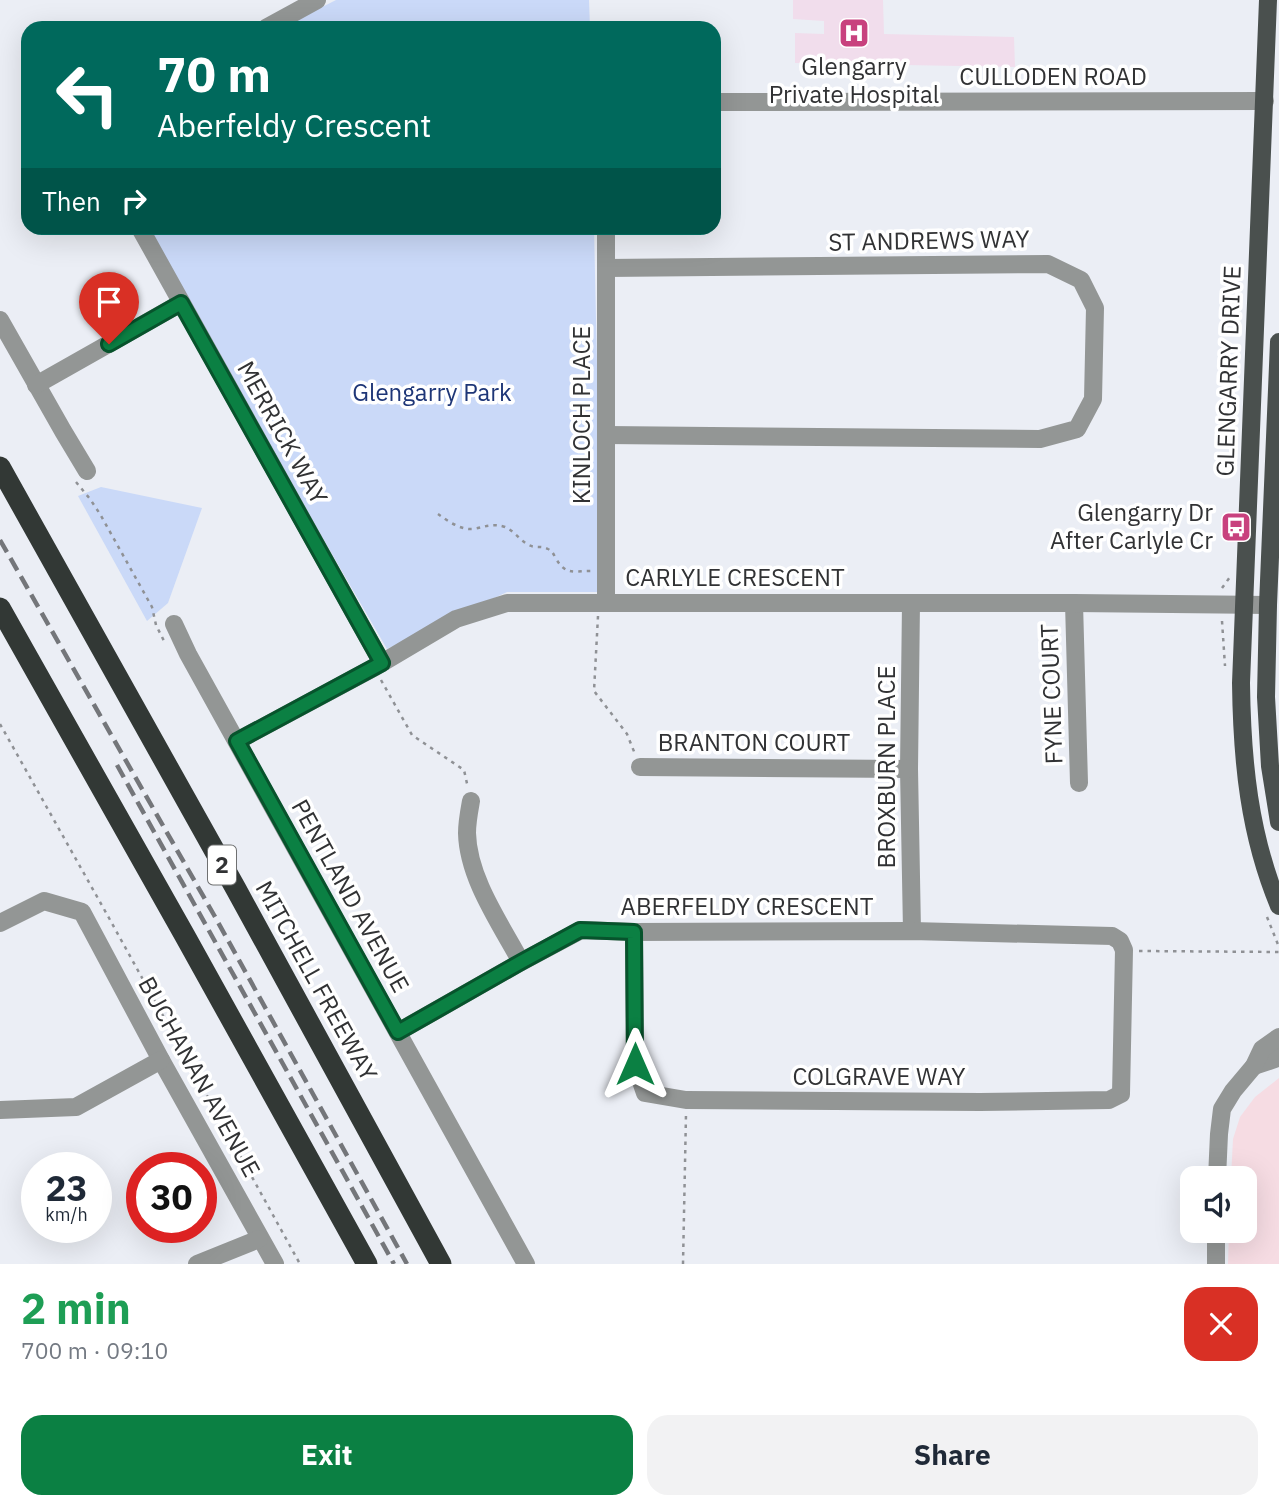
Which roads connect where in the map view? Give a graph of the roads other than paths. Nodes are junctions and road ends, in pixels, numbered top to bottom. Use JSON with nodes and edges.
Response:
{"nodes":[{"id":1,"x":317,"y":0,"type":"edge"},
{"id":2,"x":1268,"y":0,"type":"edge"},
{"id":3,"x":279,"y":21,"type":"edge"},
{"id":4,"x":1265,"y":101,"type":"junction"},
{"id":5,"x":721,"y":102,"type":"edge"},
{"id":6,"x":144,"y":235,"type":"edge"},
{"id":7,"x":606,"y":235,"type":"edge"},
{"id":8,"x":606,"y":268,"type":"junction"},
{"id":9,"x":181,"y":303,"type":"junction"},
{"id":10,"x":0,"y":320,"type":"edge"},
{"id":11,"x":1279,"y":342,"type":"edge"},
{"id":12,"x":36,"y":385,"type":"junction"},
{"id":13,"x":606,"y":435,"type":"junction"},
{"id":14,"x":1277,"y":463,"type":"edge"},
{"id":15,"x":0,"y":467,"type":"edge"},
{"id":16,"x":87,"y":471,"type":"dead end"},
{"id":17,"x":602,"y":602,"type":"junction"},
{"id":18,"x":1074,"y":603,"type":"junction"},
{"id":19,"x":911,"y":604,"type":"junction"},
{"id":20,"x":1244,"y":604,"type":"junction"},
{"id":21,"x":1268,"y":605,"type":"junction"},
{"id":22,"x":0,"y":608,"type":"edge"},
{"id":23,"x":174,"y":624,"type":"dead end"},
{"id":24,"x":378,"y":665,"type":"junction"},
{"id":25,"x":237,"y":741,"type":"junction"},
{"id":26,"x":640,"y":767,"type":"road end"},
{"id":27,"x":909,"y":769,"type":"junction"},
{"id":28,"x":1079,"y":783,"type":"dead end"},
{"id":29,"x":471,"y":801,"type":"road end"},
{"id":30,"x":1279,"y":822,"type":"edge"},
{"id":31,"x":1279,"y":906,"type":"edge"},
{"id":32,"x":0,"y":923,"type":"edge"},
{"id":33,"x":912,"y":931,"type":"junction"},
{"id":34,"x":634,"y":932,"type":"junction"},
{"id":35,"x":1122,"y":946,"type":"joint"},
{"id":36,"x":521,"y":962,"type":"junction"},
{"id":37,"x":398,"y":1032,"type":"junction"},
{"id":38,"x":1279,"y":1037,"type":"edge"},
{"id":39,"x":1279,"y":1056,"type":"edge"},
{"id":40,"x":161,"y":1060,"type":"junction"},
{"id":41,"x":1254,"y":1066,"type":"junction"},
{"id":42,"x":0,"y":1110,"type":"edge"},
{"id":43,"x":1218,"y":1166,"type":"edge"},
{"id":44,"x":259,"y":1238,"type":"junction"},
{"id":45,"x":1216,"y":1243,"type":"edge"},
{"id":46,"x":197,"y":1264,"type":"edge"},
{"id":47,"x":275,"y":1264,"type":"edge"},
{"id":48,"x":367,"y":1264,"type":"edge"},
{"id":49,"x":441,"y":1264,"type":"edge"},
{"id":50,"x":526,"y":1264,"type":"edge"},
{"id":51,"x":1216,"y":1264,"type":"edge"}],
"edges":[{"from":1,"to":3,"type":"street"},
{"from":2,"to":4,"type":"main road","name":"GLENGARRY DRIVE"},
{"from":4,"to":5,"type":"street","name":"CULLODEN ROAD"},
{"from":4,"to":20,"type":"main road","name":"GLENGARRY DRIVE"},
{"from":6,"to":9,"type":"street","name":"MERRICK WAY"},
{"from":7,"to":8,"type":"street","name":"KINLOCH PLACE"},
{"from":8,"to":13,"type":"street","name":"KINLOCH PLACE"},
{"from":8,"to":13,"type":"street","name":"ST ANDREWS WAY"},
{"from":9,"to":12,"type":"street"},
{"from":9,"to":24,"type":"street","name":"MERRICK WAY"},
{"from":10,"to":12,"type":"street"},
{"from":11,"to":14,"type":"main road","name":"GLENGARRY DRIVE"},
{"from":12,"to":16,"type":"street"},
{"from":13,"to":17,"type":"street","name":"KINLOCH PLACE"},
{"from":14,"to":21,"type":"main road","name":"GLENGARRY DRIVE"},
{"from":15,"to":49,"type":"highway","name":"MITCHELL FREEWAY","number":"2"},
{"from":17,"to":19,"type":"street","name":"CARLYLE CRESCENT"},
{"from":17,"to":24,"type":"street","name":"CARLYLE CRESCENT"},
{"from":18,"to":19,"type":"street","name":"CARLYLE CRESCENT"},
{"from":18,"to":20,"type":"street","name":"CARLYLE CRESCENT"},
{"from":18,"to":28,"type":"street","name":"FYNE COURT"},
{"from":19,"to":27,"type":"street","name":"BROXBURN PLACE"},
{"from":20,"to":21,"type":"street","name":"CARLYLE CRESCENT"},
{"from":20,"to":31,"type":"main road","name":"GLENGARRY DRIVE"},
{"from":21,"to":30,"type":"main road","name":"GLENGARRY DRIVE"},
{"from":22,"to":48,"type":"highway"},
{"from":23,"to":25,"type":"street","name":"PENTLAND AVENUE"},
{"from":24,"to":25,"type":"street","name":"CARLYLE CRESCENT"},
{"from":25,"to":37,"type":"street","name":"PENTLAND AVENUE"},
{"from":26,"to":27,"type":"street","name":"BRANTON COURT"},
{"from":27,"to":33,"type":"street","name":"BROXBURN PLACE"},
{"from":29,"to":36,"type":"street"},
{"from":32,"to":40,"type":"street","name":"BUCHANAN AVENUE"},
{"from":33,"to":34,"type":"street","name":"ABERFELDY CRESCENT"},
{"from":33,"to":35,"type":"street","name":"ABERFELDY CRESCENT"},
{"from":34,"to":35,"type":"street","name":"COLGRAVE WAY"},
{"from":34,"to":36,"type":"street","name":"ABERFELDY CRESCENT"},
{"from":36,"to":37,"type":"street","name":"ABERFELDY CRESCENT"},
{"from":37,"to":50,"type":"street","name":"PENTLAND AVENUE"},
{"from":38,"to":41,"type":"street"},
{"from":39,"to":41,"type":"street"},
{"from":40,"to":42,"type":"street"},
{"from":40,"to":44,"type":"street","name":"BUCHANAN AVENUE"},
{"from":41,"to":43,"type":"street"},
{"from":44,"to":46,"type":"street"},
{"from":44,"to":47,"type":"street","name":"BUCHANAN AVENUE"},
{"from":45,"to":51,"type":"street"}]}
